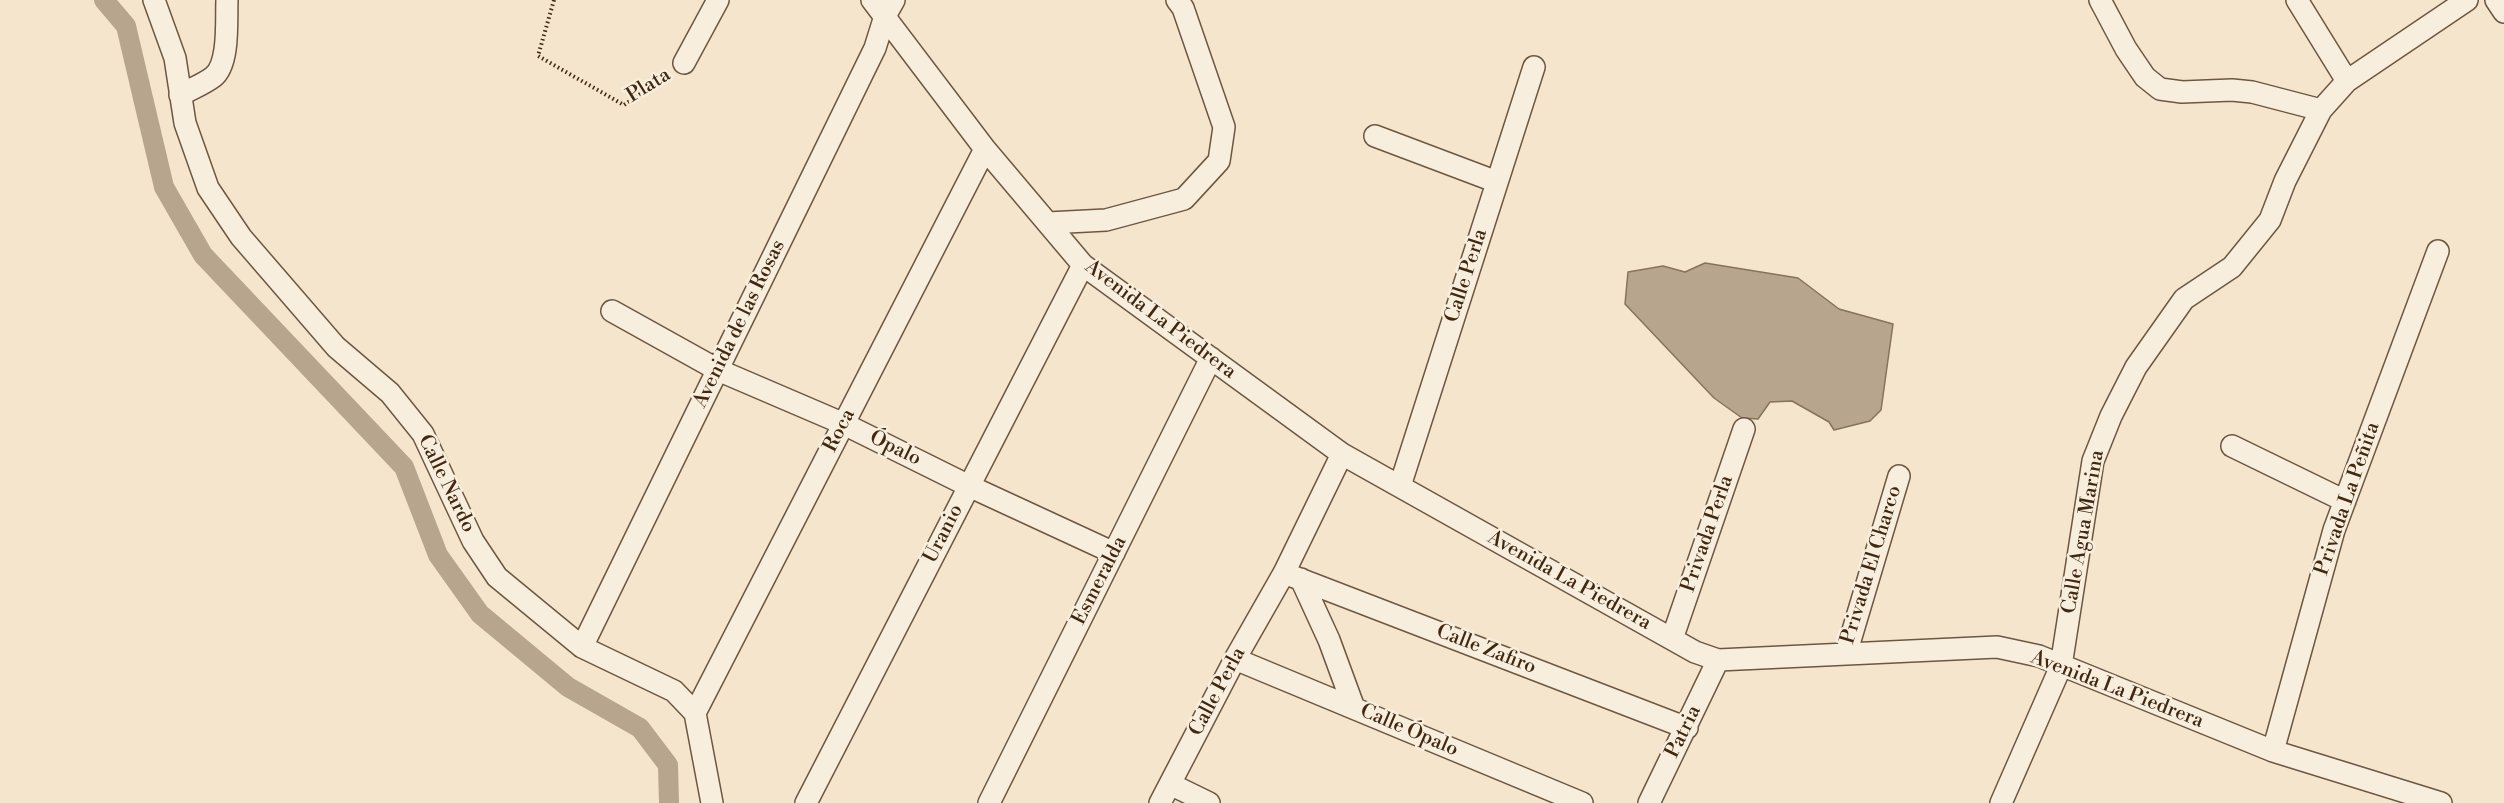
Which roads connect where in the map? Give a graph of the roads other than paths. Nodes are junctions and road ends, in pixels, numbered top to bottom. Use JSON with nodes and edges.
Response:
{"nodes":[{"id":1,"x":154,"y":0,"type":"edge"},
{"id":2,"x":226,"y":0,"type":"edge"},
{"id":3,"x":718,"y":0,"type":"edge"},
{"id":4,"x":1177,"y":0,"type":"edge"},
{"id":5,"x":2100,"y":0,"type":"edge"},
{"id":6,"x":2297,"y":0,"type":"edge"},
{"id":7,"x":2467,"y":0,"type":"edge"},
{"id":8,"x":2496,"y":0,"type":"edge"},
{"id":9,"x":883,"y":5,"type":"edge"},
{"id":10,"x":2504,"y":12,"type":"edge"},
{"id":11,"x":684,"y":63,"type":"road end"},
{"id":12,"x":1534,"y":67,"type":"dead end"},
{"id":13,"x":2347,"y":81,"type":"junction"},
{"id":14,"x":180,"y":95,"type":"junction"},
{"id":15,"x":2321,"y":110,"type":"junction"},
{"id":16,"x":1376,"y":136,"type":"dead end"},
{"id":17,"x":985,"y":149,"type":"junction"},
{"id":18,"x":1497,"y":182,"type":"junction"},
{"id":19,"x":1048,"y":223,"type":"junction"},
{"id":20,"x":2438,"y":251,"type":"dead end"},
{"id":21,"x":1083,"y":265,"type":"junction"},
{"id":22,"x":612,"y":311,"type":"dead end"},
{"id":23,"x":1211,"y":358,"type":"junction"},
{"id":24,"x":718,"y":370,"type":"junction"},
{"id":25,"x":844,"y":424,"type":"junction"},
{"id":26,"x":1744,"y":429,"type":"dead end"},
{"id":27,"x":2232,"y":446,"type":"dead end"},
{"id":28,"x":1342,"y":454,"type":"junction"},
{"id":29,"x":1899,"y":476,"type":"dead end"},
{"id":30,"x":969,"y":486,"type":"junction"},
{"id":31,"x":1400,"y":486,"type":"junction"},
{"id":32,"x":2345,"y":501,"type":"junction"},
{"id":33,"x":1114,"y":552,"type":"junction"},
{"id":34,"x":1293,"y":576,"type":"junction"},
{"id":35,"x":1672,"y":639,"type":"junction"},
{"id":36,"x":582,"y":647,"type":"junction"},
{"id":37,"x":1845,"y":654,"type":"junction"},
{"id":38,"x":1235,"y":659,"type":"junction"},
{"id":39,"x":1718,"y":660,"type":"junction"},
{"id":40,"x":2061,"y":666,"type":"junction"},
{"id":41,"x":1354,"y":708,"type":"junction"},
{"id":42,"x":695,"y":713,"type":"junction"},
{"id":43,"x":1687,"y":728,"type":"junction"},
{"id":44,"x":2273,"y":751,"type":"junction"},
{"id":45,"x":1170,"y":784,"type":"junction"},
{"id":46,"x":715,"y":801,"type":"edge"},
{"id":47,"x":806,"y":803,"type":"edge"},
{"id":48,"x":989,"y":803,"type":"edge"},
{"id":49,"x":1160,"y":803,"type":"edge"},
{"id":50,"x":1209,"y":803,"type":"edge"},
{"id":51,"x":1582,"y":803,"type":"edge"},
{"id":52,"x":1649,"y":803,"type":"edge"},
{"id":53,"x":2001,"y":803,"type":"edge"},
{"id":54,"x":2441,"y":803,"type":"edge"}],
"edges":[{"from":1,"to":14,"type":"street","name":"Calle Nardo"},
{"from":2,"to":14,"type":"street"},
{"from":3,"to":11,"type":"street","name":"Plata"},
{"from":4,"to":19,"type":"street"},
{"from":5,"to":15,"type":"street"},
{"from":6,"to":13,"type":"street"},
{"from":7,"to":13,"type":"street","name":"Calle Agua Marina"},
{"from":8,"to":10,"type":"street"},
{"from":9,"to":17,"type":"street","name":"Avenida La Piedrera"},
{"from":9,"to":24,"type":"street","name":"Avenida de las Rosas"},
{"from":12,"to":18,"type":"street","name":"Calle Perla"},
{"from":13,"to":15,"type":"street","name":"Calle Agua Marina"},
{"from":14,"to":36,"type":"street","name":"Calle Nardo"},
{"from":15,"to":40,"type":"street","name":"Calle Agua Marina"},
{"from":16,"to":18,"type":"street"},
{"from":17,"to":19,"type":"street","name":"Avenida La Piedrera"},
{"from":17,"to":25,"type":"street","name":"Roca"},
{"from":18,"to":31,"type":"street","name":"Calle Perla"},
{"from":19,"to":21,"type":"street","name":"Avenida La Piedrera"},
{"from":20,"to":32,"type":"street","name":"Privada La Peñita"},
{"from":21,"to":23,"type":"street","name":"Avenida La Piedrera"},
{"from":21,"to":30,"type":"street","name":"Uranio"},
{"from":22,"to":24,"type":"street","name":"Ópalo"},
{"from":23,"to":28,"type":"street","name":"Avenida La Piedrera"},
{"from":23,"to":33,"type":"street","name":"Esmeralda"},
{"from":24,"to":25,"type":"street","name":"Ópalo"},
{"from":24,"to":36,"type":"street","name":"Avenida de las Rosas"},
{"from":25,"to":30,"type":"street","name":"Ópalo"},
{"from":25,"to":42,"type":"street","name":"Roca"},
{"from":26,"to":35,"type":"street","name":"Privada Perla"},
{"from":27,"to":32,"type":"street"},
{"from":28,"to":31,"type":"street","name":"Avenida La Piedrera"},
{"from":28,"to":34,"type":"street","name":"Calle Perla"},
{"from":29,"to":37,"type":"street","name":"Privada El Charco"},
{"from":30,"to":33,"type":"street","name":"Ópalo"},
{"from":30,"to":47,"type":"street","name":"Uranio"},
{"from":31,"to":35,"type":"street","name":"Avenida La Piedrera"},
{"from":32,"to":44,"type":"street","name":"Privada La Peñita"},
{"from":33,"to":48,"type":"street","name":"Esmeralda"},
{"from":34,"to":38,"type":"street","name":"Calle Perla"},
{"from":34,"to":41,"type":"street"},
{"from":34,"to":43,"type":"street","name":"Calle Zafiro"},
{"from":35,"to":39,"type":"street","name":"Avenida La Piedrera"},
{"from":36,"to":42,"type":"street","name":"Calle Nardo"},
{"from":37,"to":39,"type":"street","name":"Avenida La Piedrera"},
{"from":37,"to":40,"type":"street","name":"Avenida La Piedrera"},
{"from":38,"to":41,"type":"street","name":"Calle Ópalo"},
{"from":38,"to":45,"type":"street","name":"Calle Perla"},
{"from":39,"to":43,"type":"street","name":"Patria"},
{"from":40,"to":44,"type":"street","name":"Avenida La Piedrera"},
{"from":40,"to":53,"type":"street","name":"Calle Agua Marina"},
{"from":41,"to":51,"type":"street","name":"Calle Ópalo"},
{"from":42,"to":46,"type":"street"},
{"from":43,"to":52,"type":"street","name":"Patria"},
{"from":44,"to":54,"type":"street","name":"Avenida La Piedrera"},
{"from":45,"to":49,"type":"street","name":"Calle Perla"},
{"from":45,"to":50,"type":"street"}]}
